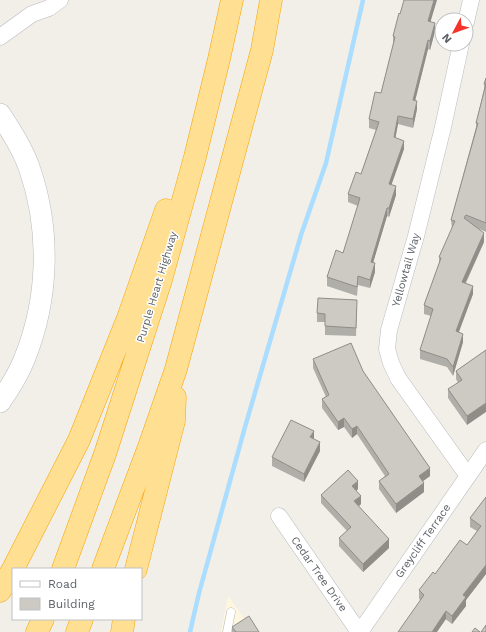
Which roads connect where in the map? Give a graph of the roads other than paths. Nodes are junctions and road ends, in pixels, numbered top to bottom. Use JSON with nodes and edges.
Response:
{"nodes":[{"id":1,"x":60,"y":0,"type":"edge"},
{"id":2,"x":232,"y":0,"type":"edge"},
{"id":3,"x":271,"y":0,"type":"edge"},
{"id":4,"x":471,"y":0,"type":"edge"},
{"id":5,"x":468,"y":12,"type":"edge"},
{"id":6,"x":0,"y":37,"type":"edge"},
{"id":7,"x":459,"y":52,"type":"edge"},
{"id":8,"x":219,"y":59,"type":"junction"},
{"id":9,"x":0,"y":114,"type":"edge"},
{"id":10,"x":176,"y":369,"type":"junction"},
{"id":11,"x":0,"y":402,"type":"edge"},
{"id":12,"x":486,"y":450,"type":"edge"},
{"id":13,"x":468,"y":476,"type":"junction"},
{"id":14,"x":279,"y":516,"type":"dead end"},
{"id":15,"x":14,"y":568,"type":"edge"},
{"id":16,"x":63,"y":568,"type":"edge"},
{"id":17,"x":103,"y":568,"type":"edge"},
{"id":18,"x":136,"y":568,"type":"edge"},
{"id":19,"x":12,"y":571,"type":"edge"},
{"id":20,"x":0,"y":592,"type":"edge"},
{"id":21,"x":231,"y":612,"type":"dead end"},
{"id":22,"x":43,"y":620,"type":"edge"},
{"id":23,"x":82,"y":620,"type":"edge"},
{"id":24,"x":124,"y":620,"type":"edge"},
{"id":25,"x":37,"y":632,"type":"edge"},
{"id":26,"x":77,"y":632,"type":"edge"},
{"id":27,"x":122,"y":632,"type":"edge"},
{"id":28,"x":227,"y":632,"type":"edge"},
{"id":29,"x":360,"y":632,"type":"edge"}],
"edges":[{"from":1,"to":6,"type":"street"},
{"from":2,"to":8,"type":"highway","name":"Purple Heart Highway"},
{"from":3,"to":10,"type":"highway"},
{"from":4,"to":5,"type":"street"},
{"from":7,"to":13,"type":"street","name":"Yellowtail Way"},
{"from":8,"to":15,"type":"highway"},
{"from":8,"to":16,"type":"highway","name":"Purple Heart Highway"},
{"from":9,"to":11,"type":"street"},
{"from":10,"to":17,"type":"highway"},
{"from":10,"to":18,"type":"highway"},
{"from":12,"to":13,"type":"street","name":"Greycliff Terrace"},
{"from":13,"to":29,"type":"street","name":"Greycliff Terrace"},
{"from":14,"to":29,"type":"street","name":"Cedar Tree Drive"},
{"from":19,"to":20,"type":"highway"},
{"from":21,"to":28,"type":"lane"},
{"from":22,"to":25,"type":"highway"},
{"from":23,"to":26,"type":"highway"},
{"from":24,"to":27,"type":"highway"}]}
